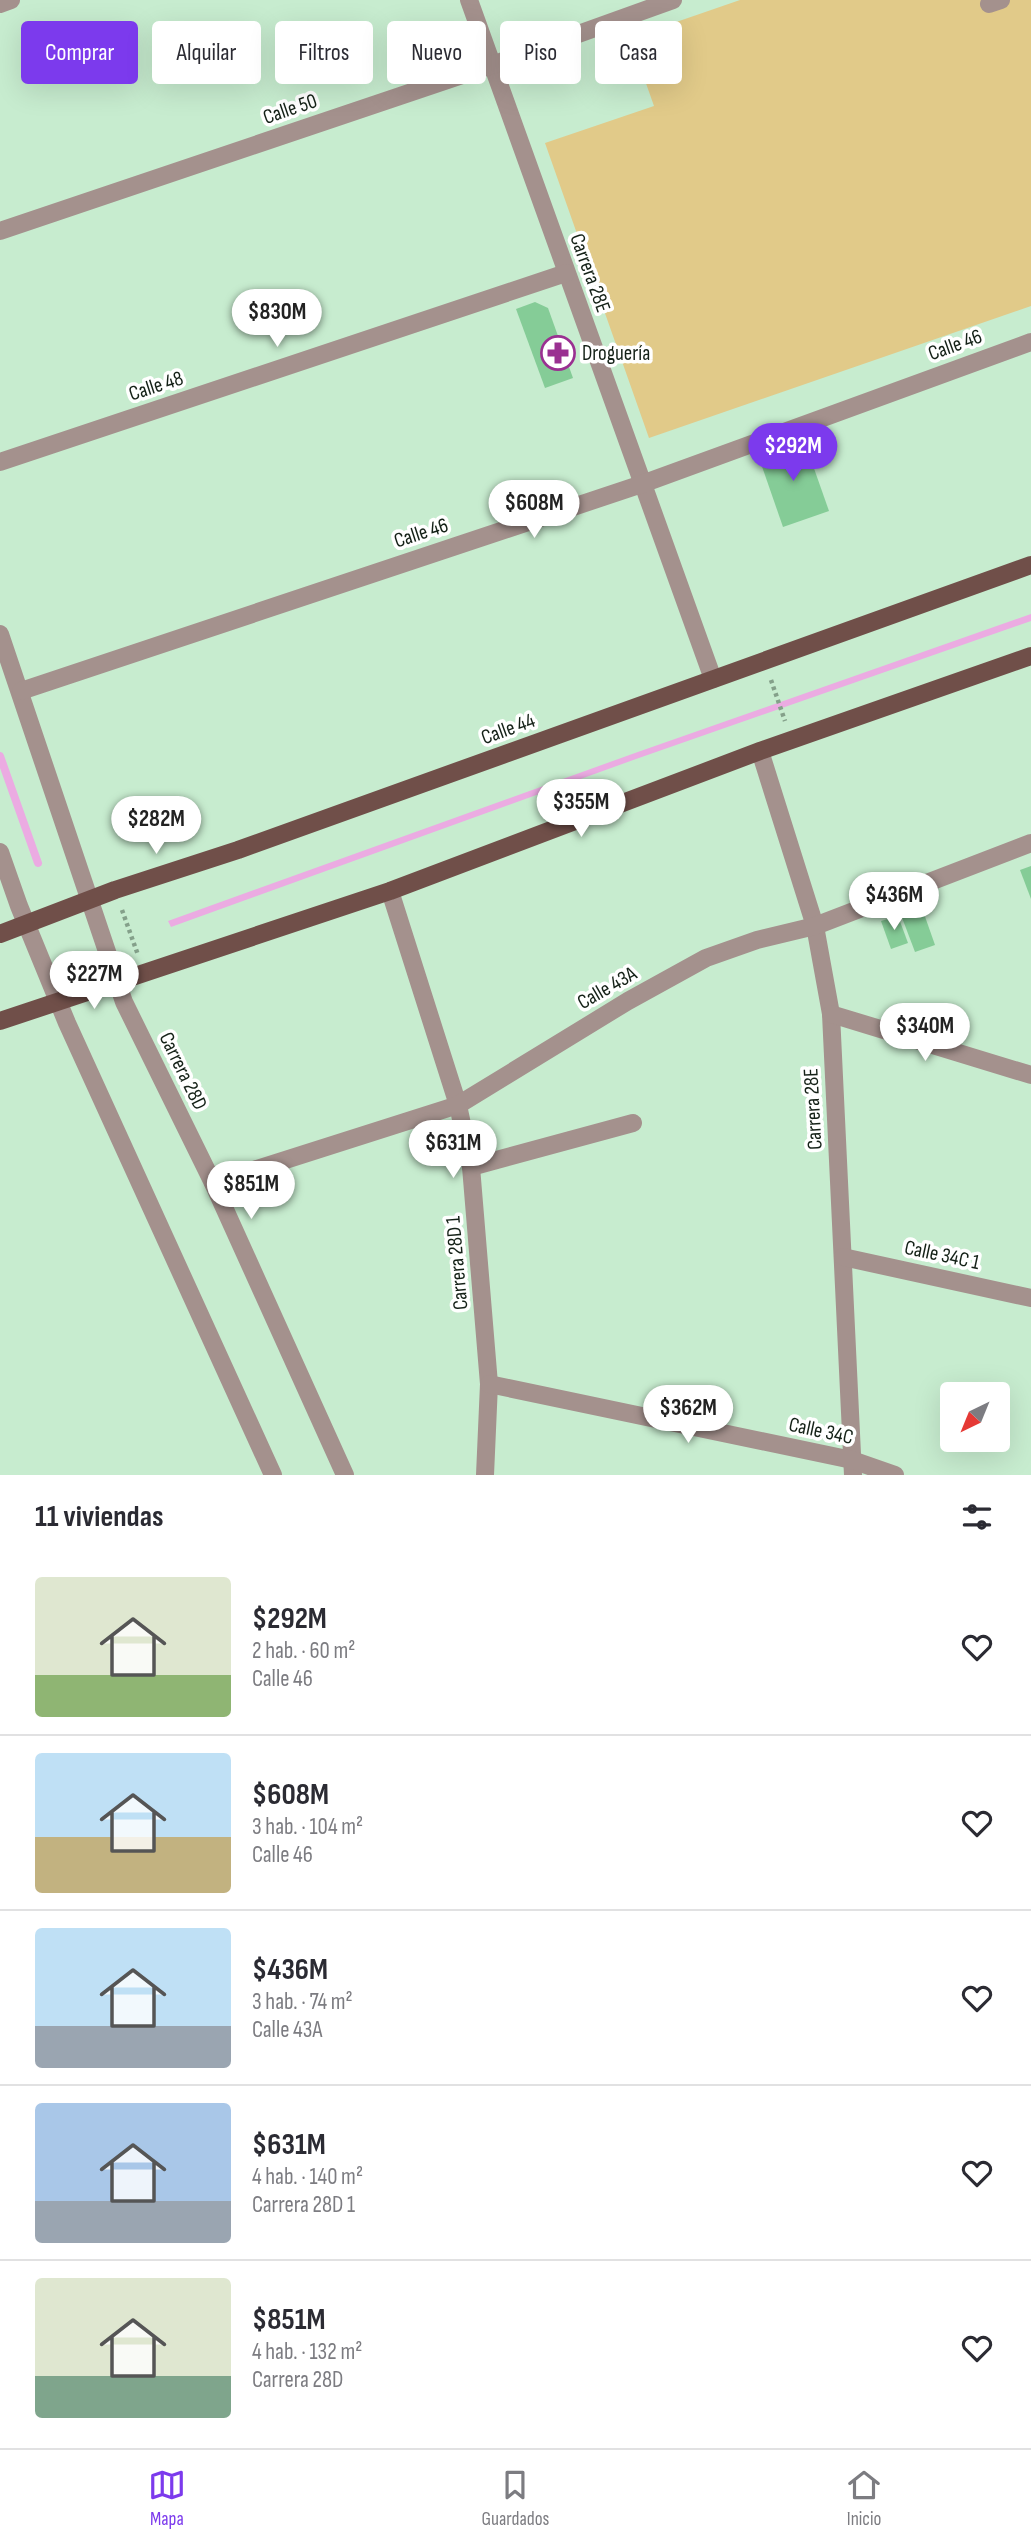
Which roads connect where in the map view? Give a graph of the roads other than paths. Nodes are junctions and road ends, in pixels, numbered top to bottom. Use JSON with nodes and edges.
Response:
{"nodes":[{"id":1,"x":11,"y":0,"type":"edge"},
{"id":2,"x":469,"y":0,"type":"edge"},
{"id":3,"x":673,"y":0,"type":"edge"},
{"id":4,"x":0,"y":4,"type":"edge"},
{"id":5,"x":492,"y":65,"type":"junction"},
{"id":6,"x":0,"y":231,"type":"edge"},
{"id":7,"x":566,"y":273,"type":"junction"},
{"id":8,"x":1031,"y":342,"type":"edge"},
{"id":9,"x":0,"y":462,"type":"edge"},
{"id":10,"x":642,"y":484,"type":"junction"},
{"id":11,"x":1031,"y":565,"type":"edge"},
{"id":12,"x":0,"y":634,"type":"edge"},
{"id":13,"x":1031,"y":656,"type":"edge"},
{"id":14,"x":713,"y":679,"type":"junction"},
{"id":15,"x":21,"y":691,"type":"junction"},
{"id":16,"x":760,"y":751,"type":"junction"},
{"id":17,"x":1031,"y":843,"type":"edge"},
{"id":18,"x":0,"y":852,"type":"edge"},
{"id":19,"x":390,"y":891,"type":"junction"},
{"id":20,"x":88,"y":900,"type":"junction"},
{"id":21,"x":27,"y":924,"type":"junction"},
{"id":22,"x":815,"y":926,"type":"junction"},
{"id":23,"x":0,"y":934,"type":"edge"},
{"id":24,"x":117,"y":983,"type":"junction"},
{"id":25,"x":58,"y":1002,"type":"junction"},
{"id":26,"x":831,"y":1014,"type":"junction"},
{"id":27,"x":0,"y":1021,"type":"edge"},
{"id":28,"x":1031,"y":1075,"type":"edge"},
{"id":29,"x":458,"y":1105,"type":"junction"},
{"id":30,"x":632,"y":1123,"type":"dead end"},
{"id":31,"x":471,"y":1167,"type":"junction"},
{"id":32,"x":213,"y":1183,"type":"junction"},
{"id":33,"x":844,"y":1256,"type":"junction"},
{"id":34,"x":1031,"y":1297,"type":"edge"},
{"id":35,"x":489,"y":1384,"type":"junction"},
{"id":36,"x":853,"y":1468,"type":"edge"},
{"id":37,"x":273,"y":1475,"type":"edge"},
{"id":38,"x":345,"y":1475,"type":"edge"},
{"id":39,"x":485,"y":1475,"type":"edge"},
{"id":40,"x":895,"y":1475,"type":"edge"}],
"edges":[{"from":1,"to":4,"type":"street"},
{"from":2,"to":5,"type":"street","name":"Carrera 28E"},
{"from":3,"to":5,"type":"street","name":"Calle 50"},
{"from":5,"to":6,"type":"street","name":"Calle 50"},
{"from":5,"to":7,"type":"street","name":"Carrera 28E"},
{"from":7,"to":9,"type":"street","name":"Calle 48"},
{"from":7,"to":10,"type":"street","name":"Carrera 28E"},
{"from":8,"to":10,"type":"street","name":"Calle 46"},
{"from":10,"to":14,"type":"street","name":"Carrera 28E"},
{"from":10,"to":15,"type":"street","name":"Calle 46"},
{"from":11,"to":14,"type":"main road","name":"Calle 44"},
{"from":12,"to":15,"type":"street","name":"Carrera 28D"},
{"from":13,"to":16,"type":"main road"},
{"from":14,"to":20,"type":"main road","name":"Calle 44"},
{"from":15,"to":20,"type":"street","name":"Carrera 28D"},
{"from":16,"to":19,"type":"main road"},
{"from":16,"to":22,"type":"street","name":"Carrera 28E"},
{"from":17,"to":22,"type":"street","name":"Calle 43A"},
{"from":18,"to":21,"type":"street"},
{"from":19,"to":24,"type":"main road"},
{"from":19,"to":29,"type":"street","name":"Carrera 28D 1"},
{"from":20,"to":21,"type":"main road","name":"Calle 44"},
{"from":20,"to":24,"type":"street","name":"Carrera 28D"},
{"from":21,"to":23,"type":"main road","name":"Calle 44"},
{"from":21,"to":25,"type":"street"},
{"from":22,"to":26,"type":"street","name":"Carrera 28E"},
{"from":22,"to":29,"type":"street","name":"Calle 43A"},
{"from":24,"to":25,"type":"main road"},
{"from":24,"to":32,"type":"street","name":"Carrera 28D"},
{"from":25,"to":27,"type":"main road"},
{"from":25,"to":37,"type":"street"},
{"from":26,"to":28,"type":"street"},
{"from":26,"to":33,"type":"street","name":"Carrera 28E"},
{"from":29,"to":31,"type":"street","name":"Carrera 28D 1"},
{"from":29,"to":32,"type":"street","name":"Calle 43A"},
{"from":30,"to":31,"type":"street"},
{"from":31,"to":35,"type":"street","name":"Carrera 28D 1"},
{"from":32,"to":38,"type":"street","name":"Carrera 28D"},
{"from":33,"to":34,"type":"street","name":"Calle 34C 1"},
{"from":33,"to":36,"type":"street","name":"Carrera 28E"},
{"from":35,"to":36,"type":"street","name":"Calle 34C"},
{"from":35,"to":39,"type":"street","name":"Carrera 28D 1"},
{"from":36,"to":40,"type":"street","name":"Calle 34C"}]}
